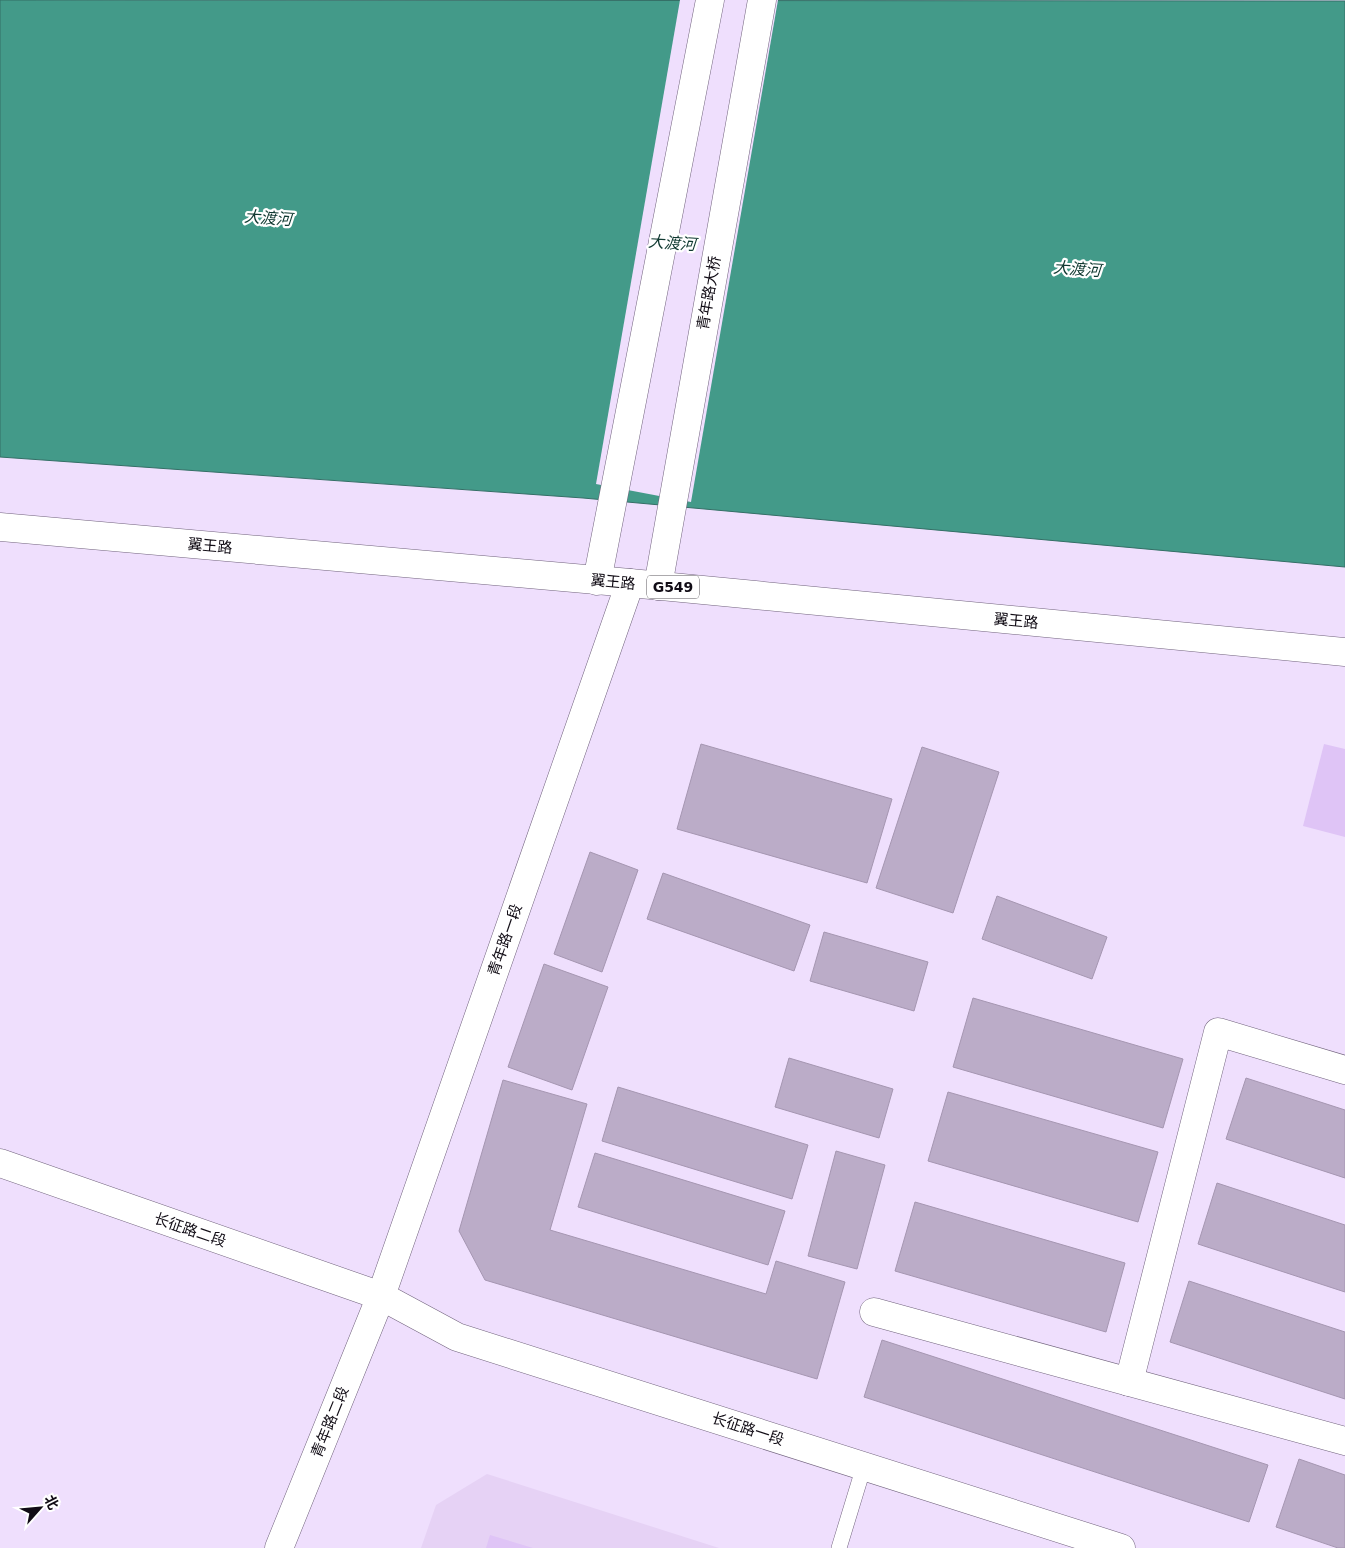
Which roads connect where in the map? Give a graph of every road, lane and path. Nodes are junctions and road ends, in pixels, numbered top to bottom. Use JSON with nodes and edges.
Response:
{"nodes":[{"id":1,"x":710,"y":0,"type":"edge"},
{"id":2,"x":762,"y":0,"type":"edge"},
{"id":3,"x":0,"y":526,"type":"edge"},
{"id":4,"x":597,"y":581,"type":"junction"},
{"id":5,"x":630,"y":583,"type":"junction"},
{"id":6,"x":658,"y":586,"type":"junction"},
{"id":7,"x":1345,"y":652,"type":"edge"},
{"id":8,"x":1345,"y":1070,"type":"edge"},
{"id":9,"x":0,"y":1163,"type":"edge"},
{"id":10,"x":381,"y":1296,"type":"junction"},
{"id":11,"x":874,"y":1312,"type":"dead end"},
{"id":12,"x":1129,"y":1382,"type":"junction"},
{"id":13,"x":1345,"y":1441,"type":"edge"},
{"id":14,"x":864,"y":1466,"type":"junction"},
{"id":15,"x":279,"y":1548,"type":"edge"},
{"id":16,"x":839,"y":1548,"type":"edge"},
{"id":17,"x":1121,"y":1548,"type":"edge"}],
"edges":[{"from":1,"to":4,"type":"main road"},
{"from":2,"to":6,"type":"main road","name":"青年路大桥"},
{"from":3,"to":4,"type":"main road","name":"翼王路","number":"G549"},
{"from":4,"to":5,"type":"main road","name":"翼王路","number":"G549"},
{"from":5,"to":6,"type":"main road","name":"翼王路","number":"G549"},
{"from":5,"to":10,"type":"main road","name":"青年路一段"},
{"from":6,"to":7,"type":"main road","name":"翼王路","number":"G549"},
{"from":8,"to":12,"type":"main road"},
{"from":9,"to":10,"type":"main road","name":"长征路二段"},
{"from":10,"to":14,"type":"main road","name":"长征路一段"},
{"from":10,"to":15,"type":"main road","name":"青年路二段"},
{"from":11,"to":12,"type":"main road"},
{"from":12,"to":13,"type":"main road"},
{"from":14,"to":16,"type":"lane"},
{"from":14,"to":17,"type":"main road","name":"长征路一段"}]}
